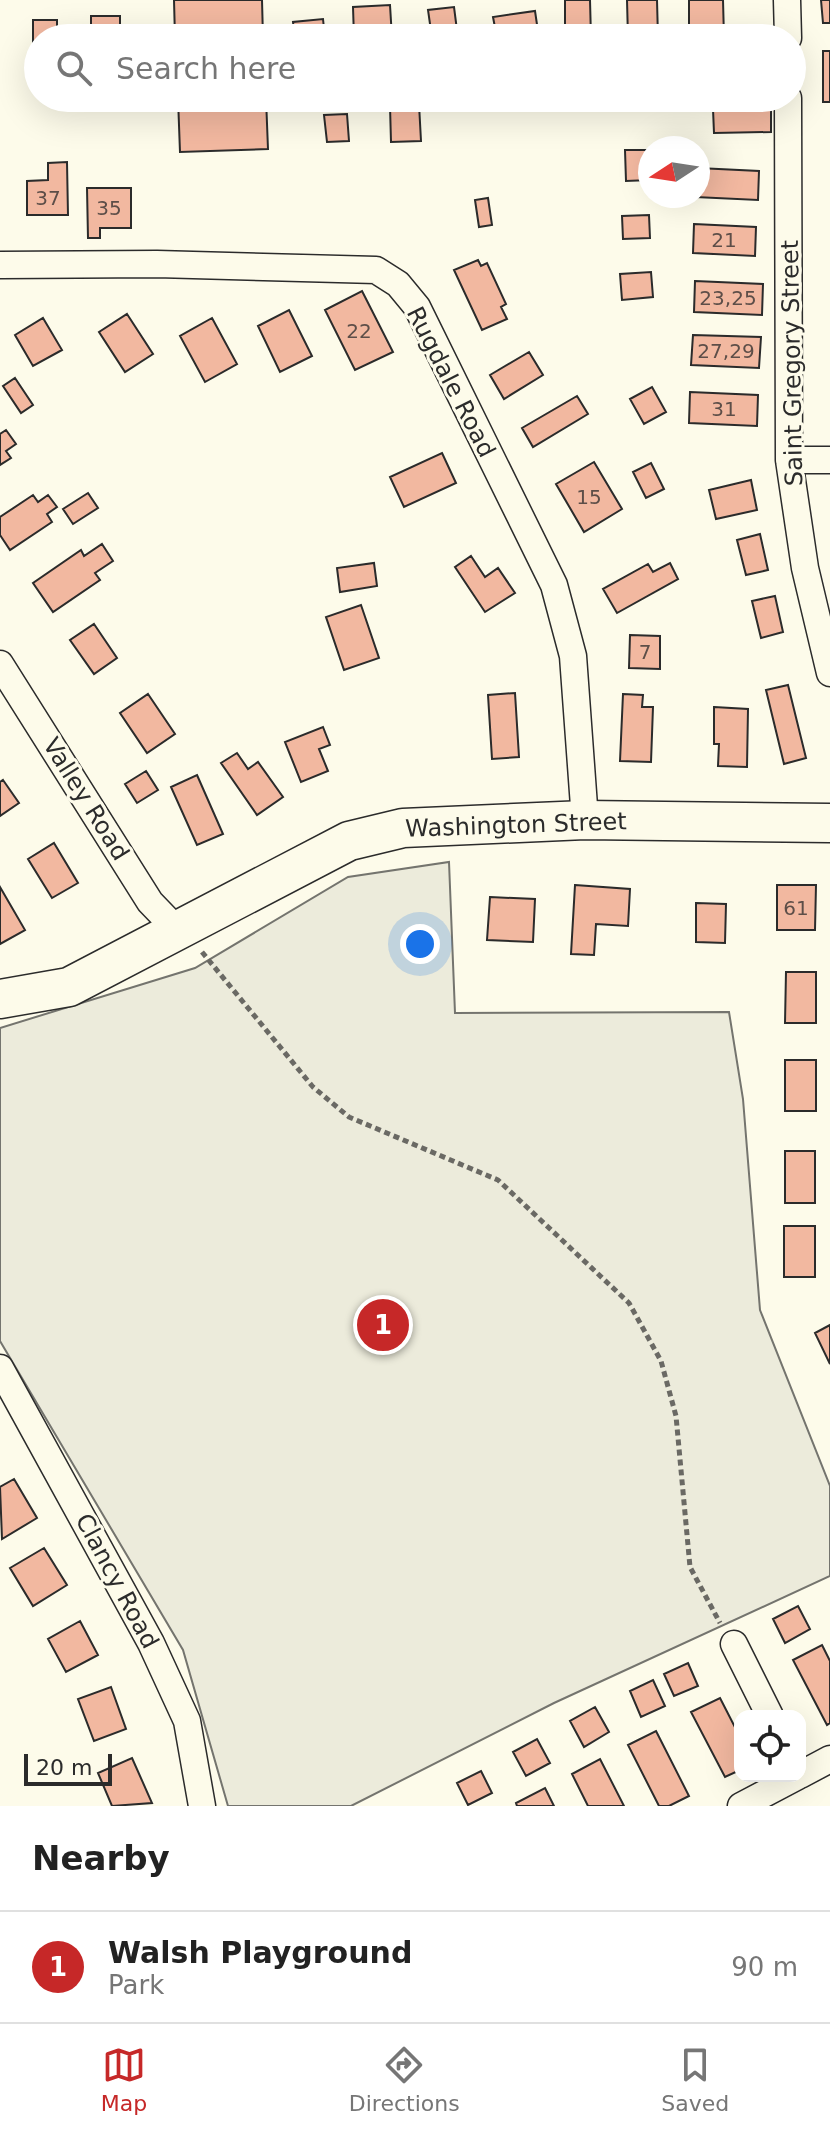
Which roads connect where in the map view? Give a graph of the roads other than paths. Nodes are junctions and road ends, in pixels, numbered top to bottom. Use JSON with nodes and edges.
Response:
{"nodes":[{"id":1,"x":787,"y":0,"type":"edge"},
{"id":2,"x":788,"y":24,"type":"edge"},
{"id":3,"x":788,"y":112,"type":"edge"},
{"id":4,"x":0,"y":265,"type":"edge"},
{"id":5,"x":789,"y":460,"type":"junction"},
{"id":6,"x":830,"y":460,"type":"edge"},
{"id":7,"x":0,"y":664,"type":"edge"},
{"id":8,"x":830,"y":673,"type":"edge"},
{"id":9,"x":585,"y":820,"type":"junction"},
{"id":10,"x":830,"y":823,"type":"edge"},
{"id":11,"x":177,"y":930,"type":"junction"},
{"id":12,"x":0,"y":999,"type":"edge"},
{"id":13,"x":0,"y":1368,"type":"edge"},
{"id":14,"x":734,"y":1644,"type":"road end"},
{"id":15,"x":767,"y":1710,"type":"edge"},
{"id":16,"x":830,"y":1759,"type":"edge"},
{"id":17,"x":806,"y":1772,"type":"edge"},
{"id":18,"x":787,"y":1782,"type":"edge"},
{"id":19,"x":202,"y":1806,"type":"edge"},
{"id":20,"x":741,"y":1806,"type":"edge"}],
"edges":[{"from":1,"to":2,"type":"street"},
{"from":3,"to":5,"type":"street","name":"Saint Gregory Street"},
{"from":4,"to":9,"type":"street","name":"Rugdale Road"},
{"from":5,"to":6,"type":"street"},
{"from":5,"to":8,"type":"street","name":"Saint Gregory Street"},
{"from":7,"to":11,"type":"street","name":"Valley Road"},
{"from":9,"to":10,"type":"main road","name":"Washington Street"},
{"from":9,"to":11,"type":"main road","name":"Washington Street"},
{"from":11,"to":12,"type":"main road","name":"Washington Street"},
{"from":13,"to":19,"type":"street","name":"Clancy Road"},
{"from":14,"to":15,"type":"street"},
{"from":16,"to":17,"type":"street"},
{"from":18,"to":20,"type":"street"}]}
